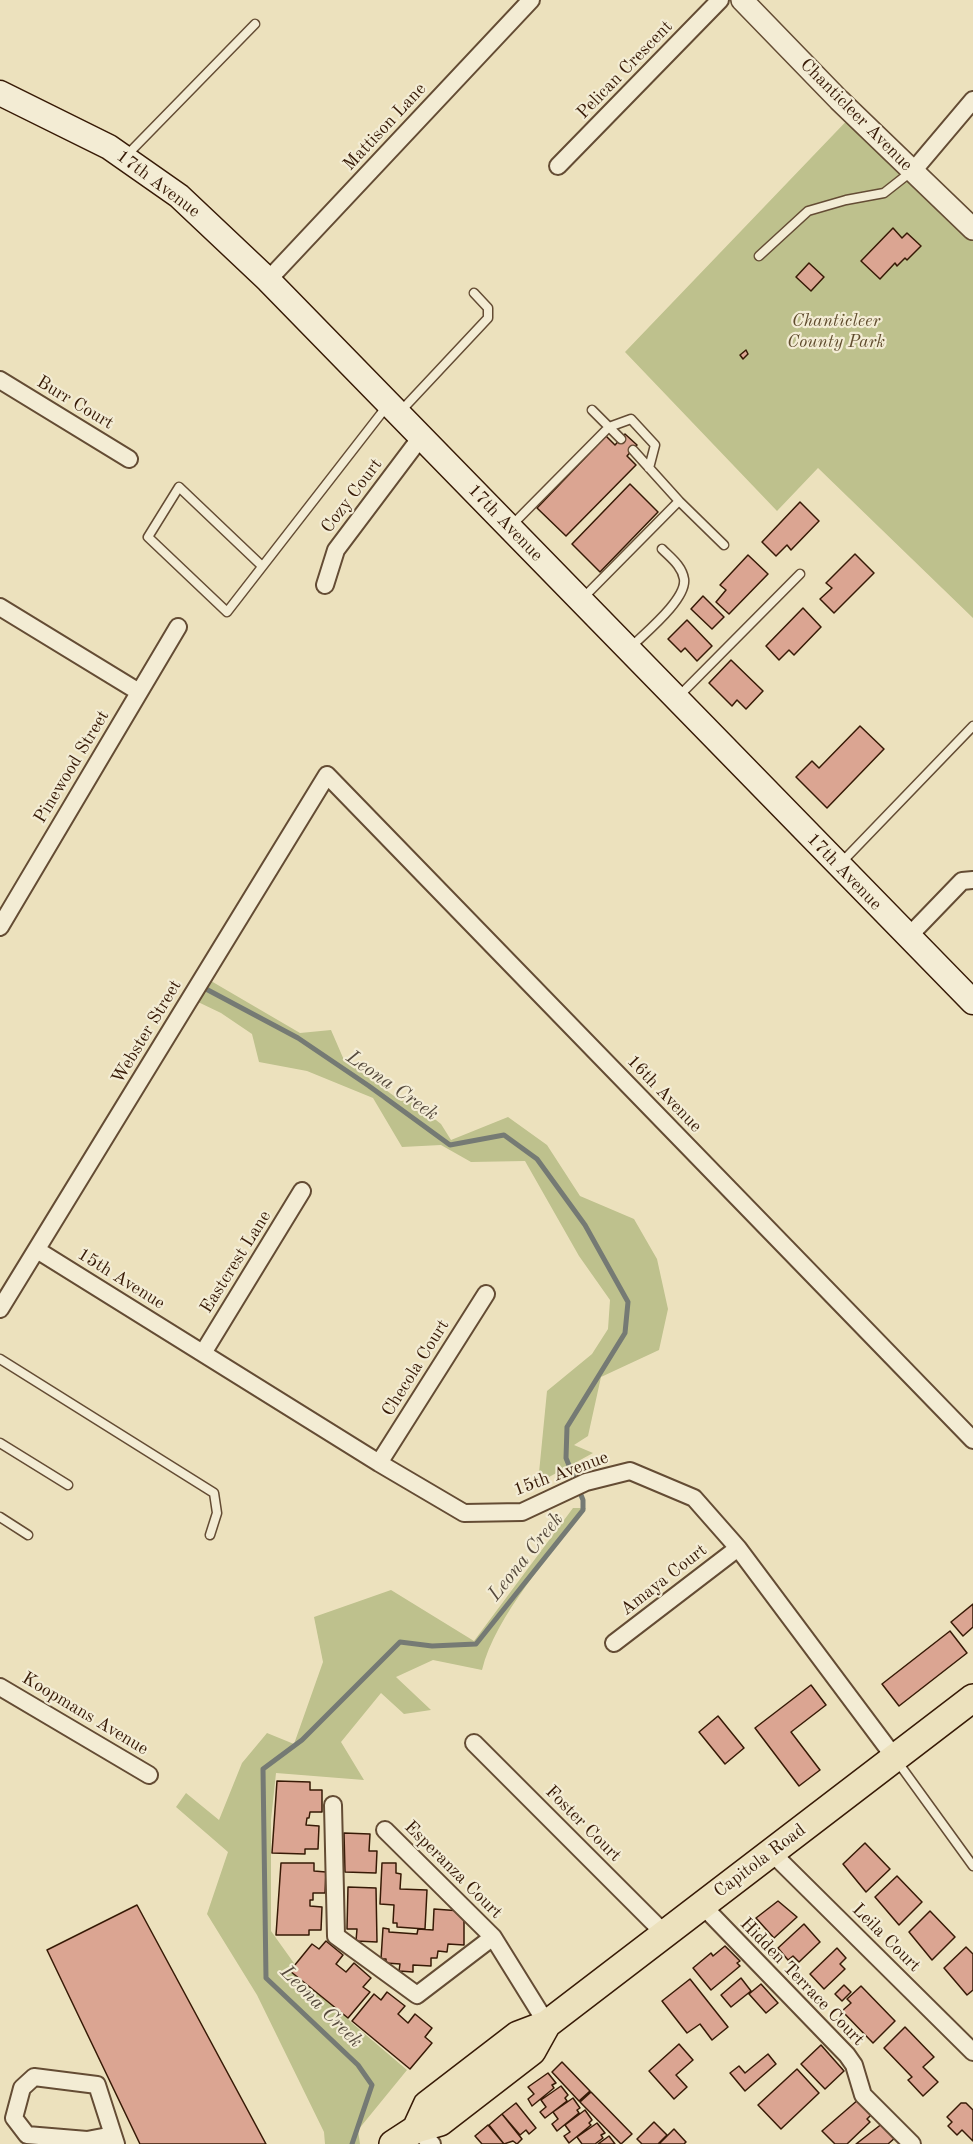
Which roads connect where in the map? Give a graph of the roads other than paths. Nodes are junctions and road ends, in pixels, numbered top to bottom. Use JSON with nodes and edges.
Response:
{"nodes":[{"id":1,"x":531,"y":0,"type":"edge"},
{"id":2,"x":720,"y":0,"type":"edge"},
{"id":3,"x":742,"y":0,"type":"edge"},
{"id":4,"x":255,"y":24,"type":"dead end"},
{"id":5,"x":0,"y":93,"type":"edge"},
{"id":6,"x":973,"y":100,"type":"edge"},
{"id":7,"x":125,"y":158,"type":"junction"},
{"id":8,"x":558,"y":166,"type":"dead end"},
{"id":9,"x":913,"y":171,"type":"junction"},
{"id":10,"x":973,"y":229,"type":"edge"},
{"id":11,"x":759,"y":256,"type":"dead end"},
{"id":12,"x":268,"y":280,"type":"junction"},
{"id":13,"x":474,"y":292,"type":"dead end"},
{"id":14,"x":0,"y":380,"type":"edge"},
{"id":15,"x":394,"y":409,"type":"junction"},
{"id":16,"x":591,"y":410,"type":"dead end"},
{"id":17,"x":609,"y":427,"type":"junction"},
{"id":18,"x":421,"y":437,"type":"junction"},
{"id":19,"x":621,"y":439,"type":"dead end"},
{"id":20,"x":633,"y":450,"type":"dead end"},
{"id":21,"x":129,"y":459,"type":"dead end"},
{"id":22,"x":649,"y":468,"type":"junction"},
{"id":23,"x":679,"y":501,"type":"junction"},
{"id":24,"x":510,"y":528,"type":"junction"},
{"id":25,"x":724,"y":545,"type":"dead end"},
{"id":26,"x":662,"y":549,"type":"dead end"},
{"id":27,"x":262,"y":566,"type":"junction"},
{"id":28,"x":801,"y":574,"type":"dead end"},
{"id":29,"x":325,"y":585,"type":"dead end"},
{"id":30,"x":580,"y":601,"type":"junction"},
{"id":31,"x":0,"y":607,"type":"edge"},
{"id":32,"x":178,"y":627,"type":"dead end"},
{"id":33,"x":628,"y":650,"type":"junction"},
{"id":34,"x":139,"y":692,"type":"junction"},
{"id":35,"x":676,"y":699,"type":"junction"},
{"id":36,"x":973,"y":726,"type":"edge"},
{"id":37,"x":327,"y":775,"type":"joint"},
{"id":38,"x":839,"y":866,"type":"junction"},
{"id":39,"x":973,"y":880,"type":"edge"},
{"id":40,"x":0,"y":927,"type":"edge"},
{"id":41,"x":907,"y":938,"type":"junction"},
{"id":42,"x":973,"y":1002,"type":"edge"},
{"id":43,"x":302,"y":1191,"type":"dead end"},
{"id":44,"x":37,"y":1250,"type":"junction"},
{"id":45,"x":486,"y":1294,"type":"dead end"},
{"id":46,"x":0,"y":1309,"type":"edge"},
{"id":47,"x":203,"y":1353,"type":"junction"},
{"id":48,"x":0,"y":1359,"type":"edge"},
{"id":49,"x":973,"y":1440,"type":"edge"},
{"id":50,"x":0,"y":1443,"type":"edge"},
{"id":51,"x":378,"y":1463,"type":"junction"},
{"id":52,"x":68,"y":1485,"type":"dead end"},
{"id":53,"x":0,"y":1517,"type":"edge"},
{"id":54,"x":28,"y":1535,"type":"dead end"},
{"id":55,"x":210,"y":1535,"type":"dead end"},
{"id":56,"x":738,"y":1548,"type":"junction"},
{"id":57,"x":614,"y":1643,"type":"dead end"},
{"id":58,"x":0,"y":1687,"type":"edge"},
{"id":59,"x":973,"y":1698,"type":"edge"},
{"id":60,"x":474,"y":1743,"type":"dead end"},
{"id":61,"x":894,"y":1758,"type":"junction"},
{"id":62,"x":149,"y":1775,"type":"dead end"},
{"id":63,"x":333,"y":1805,"type":"dead end"},
{"id":64,"x":385,"y":1830,"type":"dead end"},
{"id":65,"x":771,"y":1852,"type":"junction"},
{"id":66,"x":973,"y":1866,"type":"edge"},
{"id":67,"x":702,"y":1905,"type":"junction"},
{"id":68,"x":664,"y":1933,"type":"junction"},
{"id":69,"x":493,"y":1937,"type":"junction"},
{"id":70,"x":547,"y":2024,"type":"junction"},
{"id":71,"x":973,"y":2052,"type":"edge"},
{"id":72,"x":424,"y":2137,"type":"edge"},
{"id":73,"x":115,"y":2140,"type":"edge"},
{"id":74,"x":393,"y":2144,"type":"edge"},
{"id":75,"x":912,"y":2144,"type":"edge"}],
"edges":[{"from":1,"to":12,"type":"street","name":"Mattison Lane"},
{"from":2,"to":8,"type":"street","name":"Pelican Crescent"},
{"from":3,"to":9,"type":"street","name":"Chanticleer Avenue"},
{"from":4,"to":7,"type":"lane"},
{"from":5,"to":7,"type":"main road","name":"17th Avenue"},
{"from":6,"to":9,"type":"street"},
{"from":7,"to":12,"type":"main road","name":"17th Avenue"},
{"from":9,"to":10,"type":"street","name":"Chanticleer Avenue"},
{"from":9,"to":11,"type":"lane"},
{"from":12,"to":15,"type":"main road","name":"17th Avenue"},
{"from":13,"to":15,"type":"lane"},
{"from":14,"to":21,"type":"street","name":"Burr Court"},
{"from":15,"to":18,"type":"main road","name":"17th Avenue"},
{"from":15,"to":27,"type":"lane"},
{"from":16,"to":17,"type":"lane"},
{"from":17,"to":19,"type":"lane"},
{"from":17,"to":22,"type":"lane"},
{"from":17,"to":24,"type":"lane"},
{"from":18,"to":24,"type":"main road","name":"17th Avenue"},
{"from":18,"to":29,"type":"street","name":"Cozy Court"},
{"from":20,"to":22,"type":"lane"},
{"from":22,"to":23,"type":"lane"},
{"from":23,"to":25,"type":"lane"},
{"from":23,"to":30,"type":"lane"},
{"from":24,"to":30,"type":"main road","name":"17th Avenue"},
{"from":26,"to":33,"type":"lane"},
{"from":27,"to":27,"type":"lane"},
{"from":28,"to":35,"type":"lane"},
{"from":30,"to":33,"type":"main road","name":"17th Avenue"},
{"from":31,"to":34,"type":"street"},
{"from":32,"to":34,"type":"street","name":"Pinewood Street"},
{"from":33,"to":35,"type":"main road","name":"17th Avenue"},
{"from":34,"to":40,"type":"street","name":"Pinewood Street"},
{"from":35,"to":38,"type":"main road","name":"17th Avenue"},
{"from":36,"to":38,"type":"lane"},
{"from":37,"to":44,"type":"street","name":"Webster Street"},
{"from":37,"to":49,"type":"street","name":"16th Avenue"},
{"from":38,"to":41,"type":"main road","name":"17th Avenue"},
{"from":39,"to":41,"type":"street"},
{"from":41,"to":42,"type":"main road","name":"17th Avenue"},
{"from":43,"to":47,"type":"street","name":"Eastcrest Lane"},
{"from":44,"to":46,"type":"street","name":"Webster Street"},
{"from":44,"to":47,"type":"street","name":"15th Avenue"},
{"from":45,"to":51,"type":"street","name":"Checola Court"},
{"from":47,"to":51,"type":"street","name":"15th Avenue"},
{"from":48,"to":55,"type":"lane"},
{"from":50,"to":52,"type":"lane"},
{"from":51,"to":56,"type":"street","name":"15th Avenue"},
{"from":53,"to":54,"type":"lane"},
{"from":56,"to":57,"type":"street","name":"Amaya Court"},
{"from":56,"to":61,"type":"street","name":"15th Avenue"},
{"from":58,"to":62,"type":"street","name":"Koopmans Avenue"},
{"from":59,"to":61,"type":"main road","name":"Capitola Road"},
{"from":60,"to":68,"type":"street","name":"Foster Court"},
{"from":61,"to":65,"type":"main road","name":"Capitola Road"},
{"from":61,"to":66,"type":"lane"},
{"from":63,"to":69,"type":"street","name":"Esperanza Court"},
{"from":64,"to":69,"type":"street","name":"Esperanza Court"},
{"from":65,"to":67,"type":"main road","name":"Capitola Road"},
{"from":65,"to":71,"type":"street","name":"Leila Court"},
{"from":67,"to":68,"type":"main road","name":"Capitola Road"},
{"from":67,"to":75,"type":"street","name":"Hidden Terrace Court"},
{"from":68,"to":70,"type":"main road","name":"Capitola Road"},
{"from":69,"to":70,"type":"street","name":"Esperanza Court"},
{"from":70,"to":72,"type":"main road","name":"Capitola Road"},
{"from":72,"to":74,"type":"main road","name":"Capitola Road"},
{"from":73,"to":73,"type":"street"}]}
